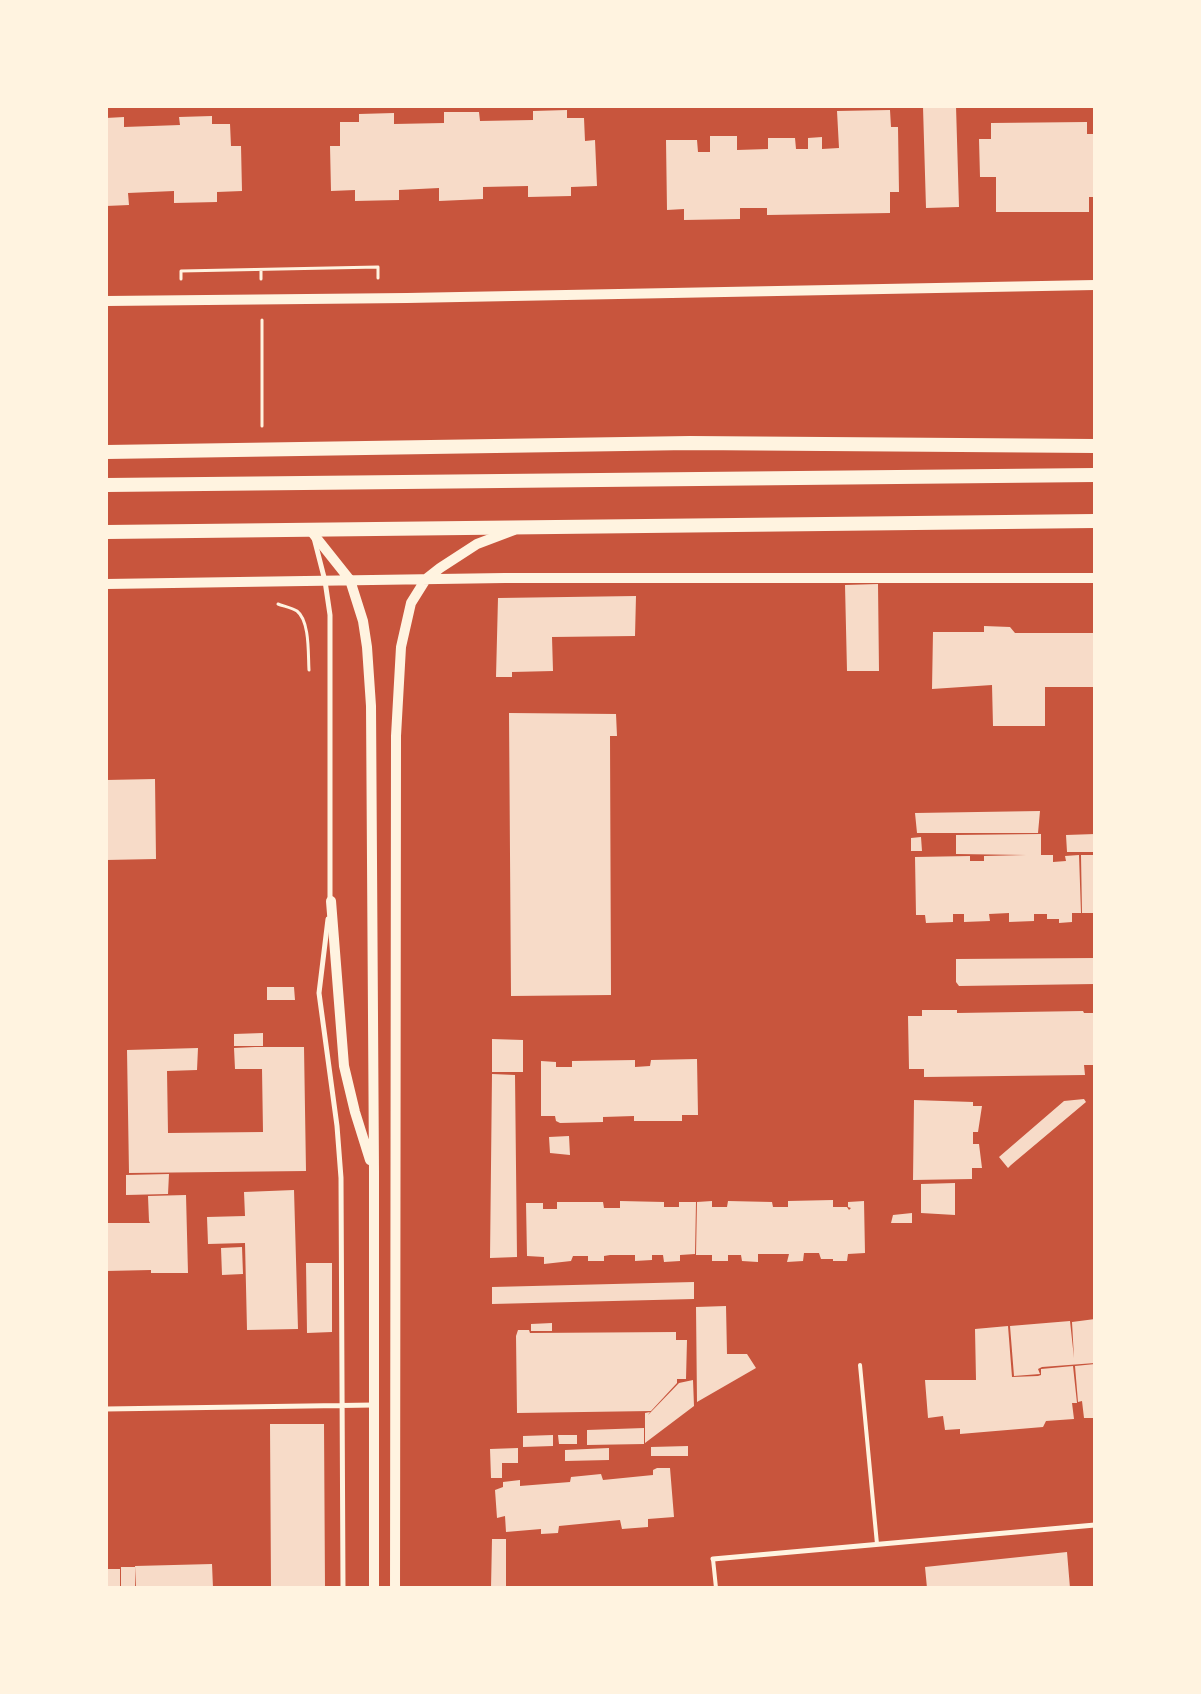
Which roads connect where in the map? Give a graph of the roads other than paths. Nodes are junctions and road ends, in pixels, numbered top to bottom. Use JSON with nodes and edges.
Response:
{"nodes":[{"id":1,"x":1095,"y":285,"type":"edge"},
{"id":2,"x":106,"y":301,"type":"edge"},
{"id":3,"x":1095,"y":446,"type":"edge"},
{"id":4,"x":106,"y":452,"type":"edge"},
{"id":5,"x":1095,"y":475,"type":"edge"},
{"id":6,"x":106,"y":485,"type":"edge"},
{"id":7,"x":1095,"y":521,"type":"edge"},
{"id":8,"x":519,"y":528,"type":"junction"},
{"id":9,"x":311,"y":531,"type":"junction"},
{"id":10,"x":106,"y":532,"type":"edge"},
{"id":11,"x":1095,"y":578,"type":"edge"},
{"id":12,"x":426,"y":579,"type":"junction"},
{"id":13,"x":350,"y":580,"type":"junction"},
{"id":14,"x":325,"y":581,"type":"junction"},
{"id":15,"x":106,"y":584,"type":"edge"},
{"id":16,"x":330,"y":900,"type":"junction"},
{"id":17,"x":374,"y":1171,"type":"junction"},
{"id":18,"x":860,"y":1365,"type":"dead end"},
{"id":19,"x":374,"y":1405,"type":"junction"},
{"id":20,"x":342,"y":1406,"type":"junction"},
{"id":21,"x":106,"y":1409,"type":"edge"},
{"id":22,"x":1095,"y":1526,"type":"edge"},
{"id":23,"x":877,"y":1544,"type":"junction"},
{"id":24,"x":713,"y":1559,"type":"joint"},
{"id":25,"x":343,"y":1588,"type":"edge"},
{"id":26,"x":374,"y":1588,"type":"edge"},
{"id":27,"x":394,"y":1588,"type":"edge"},
{"id":28,"x":716,"y":1588,"type":"edge"}],
"edges":[{"from":1,"to":2,"type":"main road"},
{"from":3,"to":4,"type":"highway"},
{"from":5,"to":6,"type":"highway"},
{"from":7,"to":8,"type":"highway"},
{"from":8,"to":9,"type":"highway"},
{"from":8,"to":12,"type":"main road"},
{"from":9,"to":10,"type":"highway"},
{"from":9,"to":13,"type":"main road"},
{"from":9,"to":14,"type":"street"},
{"from":11,"to":12,"type":"main road"},
{"from":12,"to":13,"type":"main road"},
{"from":12,"to":27,"type":"main road"},
{"from":13,"to":14,"type":"main road"},
{"from":13,"to":17,"type":"main road"},
{"from":14,"to":15,"type":"main road"},
{"from":14,"to":16,"type":"street"},
{"from":16,"to":17,"type":"main road"},
{"from":16,"to":20,"type":"street"},
{"from":17,"to":19,"type":"main road"},
{"from":18,"to":23,"type":"lane"},
{"from":19,"to":20,"type":"street"},
{"from":19,"to":26,"type":"main road"},
{"from":20,"to":21,"type":"street"},
{"from":20,"to":25,"type":"street"},
{"from":22,"to":23,"type":"street"},
{"from":23,"to":24,"type":"street"},
{"from":24,"to":28,"type":"lane"}]}
